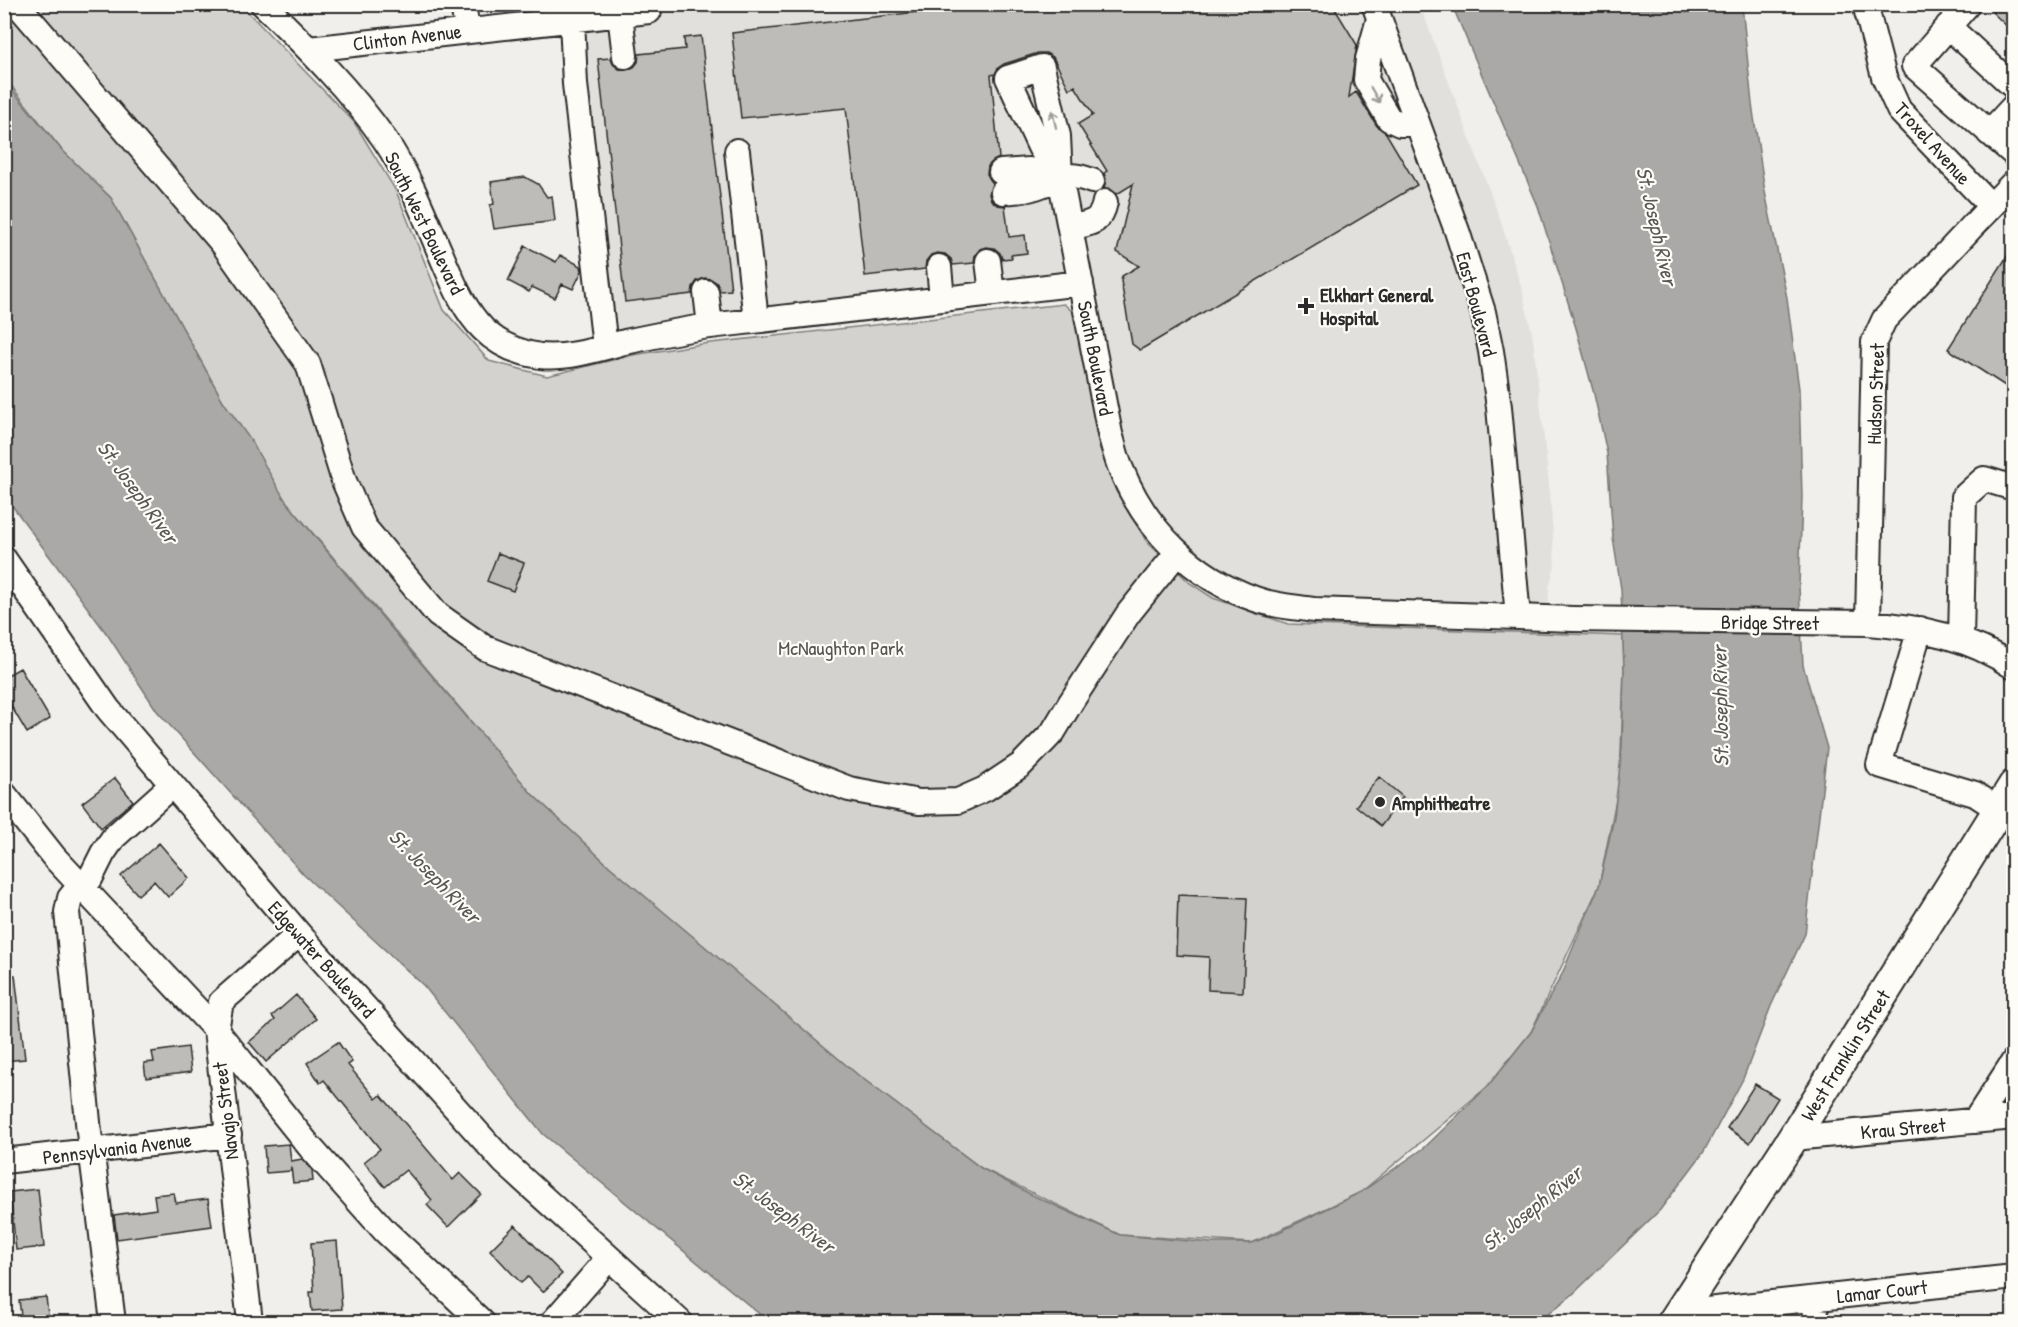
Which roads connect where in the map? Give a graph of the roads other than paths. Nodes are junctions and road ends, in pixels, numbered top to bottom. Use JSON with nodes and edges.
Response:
{"nodes":[{"id":1,"x":17,"y":4,"type":"edge"},
{"id":2,"x":263,"y":4,"type":"edge"},
{"id":3,"x":463,"y":4,"type":"edge"},
{"id":4,"x":1865,"y":4,"type":"edge"},
{"id":5,"x":649,"y":8,"type":"edge"},
{"id":6,"x":1376,"y":12,"type":"edge"},
{"id":7,"x":1957,"y":13,"type":"edge"},
{"id":8,"x":620,"y":14,"type":"junction"},
{"id":9,"x":572,"y":19,"type":"junction"},
{"id":10,"x":467,"y":30,"type":"junction"},
{"id":11,"x":309,"y":49,"type":"junction"},
{"id":12,"x":625,"y":56,"type":"dead end"},
{"id":13,"x":2013,"y":87,"type":"edge"},
{"id":14,"x":2013,"y":106,"type":"edge"},
{"id":15,"x":1417,"y":124,"type":"junction"},
{"id":16,"x":1989,"y":133,"type":"junction"},
{"id":17,"x":737,"y":151,"type":"dead end"},
{"id":18,"x":2013,"y":154,"type":"edge"},
{"id":19,"x":1060,"y":177,"type":"junction"},
{"id":20,"x":1092,"y":181,"type":"dead end"},
{"id":21,"x":1002,"y":182,"type":"dead end"},
{"id":22,"x":2013,"y":182,"type":"edge"},
{"id":23,"x":1105,"y":202,"type":"dead end"},
{"id":24,"x":1991,"y":206,"type":"junction"},
{"id":25,"x":1070,"y":228,"type":"junction"},
{"id":26,"x":988,"y":261,"type":"dead end"},
{"id":27,"x":939,"y":267,"type":"dead end"},
{"id":28,"x":1081,"y":283,"type":"junction"},
{"id":29,"x":706,"y":292,"type":"dead end"},
{"id":30,"x":992,"y":293,"type":"junction"},
{"id":31,"x":942,"y":299,"type":"junction"},
{"id":32,"x":756,"y":320,"type":"junction"},
{"id":33,"x":710,"y":326,"type":"junction"},
{"id":34,"x":605,"y":347,"type":"junction"},
{"id":35,"x":521,"y":351,"type":"joint"},
{"id":36,"x":2013,"y":488,"type":"edge"},
{"id":37,"x":1177,"y":553,"type":"junction"},
{"id":38,"x":4,"y":559,"type":"edge"},
{"id":39,"x":1518,"y":617,"type":"junction"},
{"id":40,"x":1868,"y":623,"type":"junction"},
{"id":41,"x":1920,"y":629,"type":"junction"},
{"id":42,"x":1961,"y":640,"type":"junction"},
{"id":43,"x":2013,"y":667,"type":"edge"},
{"id":44,"x":172,"y":785,"type":"junction"},
{"id":45,"x":4,"y":794,"type":"edge"},
{"id":46,"x":2006,"y":797,"type":"edge"},
{"id":47,"x":80,"y":886,"type":"junction"},
{"id":48,"x":299,"y":934,"type":"junction"},
{"id":49,"x":216,"y":1030,"type":"junction"},
{"id":50,"x":2013,"y":1061,"type":"edge"},
{"id":51,"x":2013,"y":1117,"type":"edge"},
{"id":52,"x":1975,"y":1121,"type":"junction"},
{"id":53,"x":229,"y":1135,"type":"junction"},
{"id":54,"x":1793,"y":1138,"type":"junction"},
{"id":55,"x":91,"y":1151,"type":"junction"},
{"id":56,"x":4,"y":1161,"type":"edge"},
{"id":57,"x":609,"y":1259,"type":"junction"},
{"id":58,"x":2013,"y":1277,"type":"edge"},
{"id":59,"x":1814,"y":1299,"type":"junction"},
{"id":60,"x":1676,"y":1318,"type":"edge"},
{"id":61,"x":113,"y":1323,"type":"edge"},
{"id":62,"x":250,"y":1323,"type":"edge"},
{"id":63,"x":482,"y":1323,"type":"edge"},
{"id":64,"x":553,"y":1323,"type":"edge"},
{"id":65,"x":680,"y":1323,"type":"edge"},
{"id":66,"x":1817,"y":1323,"type":"edge"}],
"edges":[{"from":1,"to":37,"type":"street"},
{"from":2,"to":11,"type":"street","name":"South West Boulevard"},
{"from":3,"to":10,"type":"street"},
{"from":4,"to":24,"type":"street","name":"Troxel Avenue"},
{"from":5,"to":8,"type":"street","name":"Clinton Avenue"},
{"from":6,"to":15,"type":"street","name":"East Boulevard"},
{"from":6,"to":15,"type":"street","one_way":true},
{"from":7,"to":13,"type":"street"},
{"from":7,"to":16,"type":"street"},
{"from":8,"to":9,"type":"street","name":"Clinton Avenue"},
{"from":8,"to":12,"type":"street"},
{"from":9,"to":10,"type":"street","name":"Clinton Avenue"},
{"from":9,"to":34,"type":"street"},
{"from":10,"to":11,"type":"street","name":"Clinton Avenue"},
{"from":11,"to":35,"type":"street","name":"South West Boulevard"},
{"from":14,"to":16,"type":"street"},
{"from":15,"to":39,"type":"street","name":"East Boulevard"},
{"from":16,"to":18,"type":"street"},
{"from":17,"to":32,"type":"street"},
{"from":19,"to":20,"type":"street"},
{"from":19,"to":21,"type":"street"},
{"from":19,"to":25,"type":"street"},
{"from":22,"to":24,"type":"street","name":"Hudson Street"},
{"from":23,"to":25,"type":"street"},
{"from":24,"to":40,"type":"street","name":"Hudson Street"},
{"from":25,"to":28,"type":"street"},
{"from":26,"to":30,"type":"street"},
{"from":27,"to":31,"type":"street"},
{"from":28,"to":30,"type":"street","name":"South Boulevard"},
{"from":28,"to":37,"type":"street","name":"South Boulevard"},
{"from":29,"to":33,"type":"street"},
{"from":30,"to":31,"type":"street","name":"South Boulevard"},
{"from":31,"to":32,"type":"street","name":"South Boulevard"},
{"from":32,"to":33,"type":"street","name":"South Boulevard"},
{"from":33,"to":34,"type":"street","name":"South Boulevard"},
{"from":34,"to":35,"type":"street","name":"South Boulevard"},
{"from":36,"to":42,"type":"street"},
{"from":37,"to":39,"type":"street","name":"South Boulevard"},
{"from":38,"to":44,"type":"street","name":"Edgewater Boulevard"},
{"from":39,"to":40,"type":"street","name":"Bridge Street"},
{"from":40,"to":41,"type":"street","name":"Bridge Street"},
{"from":41,"to":42,"type":"street","name":"Bridge Street"},
{"from":41,"to":46,"type":"street"},
{"from":42,"to":43,"type":"street","name":"Bridge Street"},
{"from":44,"to":47,"type":"street"},
{"from":44,"to":48,"type":"street","name":"Edgewater Boulevard"},
{"from":45,"to":47,"type":"street"},
{"from":46,"to":54,"type":"main road","name":"West Franklin Street"},
{"from":47,"to":49,"type":"street"},
{"from":47,"to":55,"type":"street"},
{"from":48,"to":49,"type":"street","name":"Navajo Street"},
{"from":48,"to":57,"type":"street","name":"Edgewater Boulevard"},
{"from":49,"to":53,"type":"street","name":"Navajo Street"},
{"from":49,"to":63,"type":"street"},
{"from":50,"to":52,"type":"street"},
{"from":51,"to":52,"type":"street","name":"Krau Street"},
{"from":52,"to":54,"type":"street","name":"Krau Street"},
{"from":53,"to":55,"type":"street","name":"Pennsylvania Avenue"},
{"from":53,"to":62,"type":"street","name":"Navajo Street"},
{"from":54,"to":60,"type":"main road","name":"West Franklin Street"},
{"from":55,"to":56,"type":"street","name":"Pennsylvania Avenue"},
{"from":55,"to":61,"type":"street"},
{"from":57,"to":64,"type":"street"},
{"from":57,"to":65,"type":"street","name":"Edgewater Boulevard"},
{"from":58,"to":59,"type":"street","name":"Lamar Court"},
{"from":59,"to":60,"type":"street","name":"Lamar Court"},
{"from":59,"to":66,"type":"street"}]}
